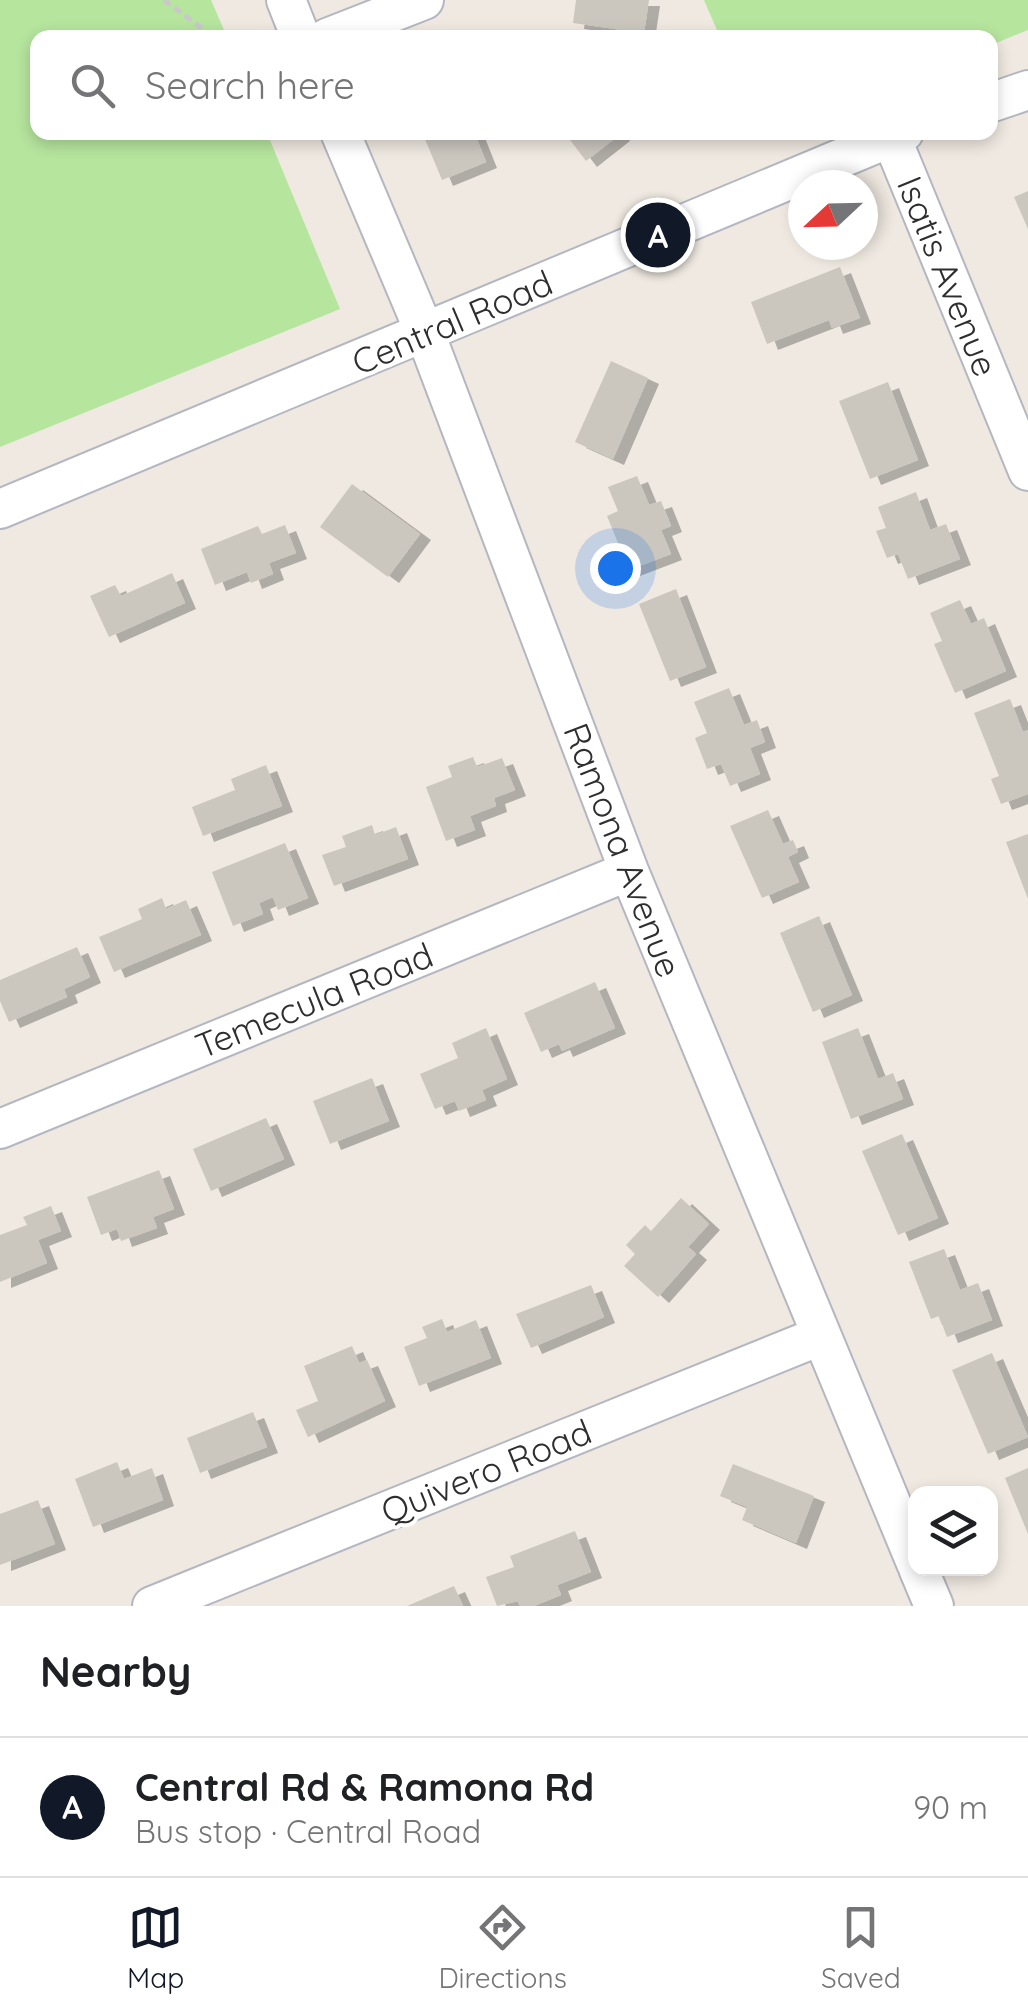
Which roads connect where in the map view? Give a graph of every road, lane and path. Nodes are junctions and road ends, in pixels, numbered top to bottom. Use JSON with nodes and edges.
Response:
{"nodes":[{"id":1,"x":164,"y":0,"type":"edge"},
{"id":2,"x":286,"y":0,"type":"edge"},
{"id":3,"x":424,"y":0,"type":"edge"},
{"id":4,"x":204,"y":30,"type":"edge"},
{"id":5,"x":298,"y":30,"type":"edge"},
{"id":6,"x":348,"y":30,"type":"edge"},
{"id":7,"x":1028,"y":90,"type":"edge"},
{"id":8,"x":998,"y":100,"type":"edge"},
{"id":9,"x":343,"y":140,"type":"edge"},
{"id":10,"x":886,"y":140,"type":"edge"},
{"id":11,"x":900,"y":140,"type":"edge"},
{"id":12,"x":425,"y":334,"type":"junction"},
{"id":13,"x":1028,"y":471,"type":"edge"},
{"id":14,"x":0,"y":510,"type":"edge"},
{"id":15,"x":629,"y":871,"type":"junction"},
{"id":16,"x":0,"y":1129,"type":"edge"},
{"id":17,"x":820,"y":1336,"type":"junction"},
{"id":18,"x":908,"y":1545,"type":"edge"},
{"id":19,"x":921,"y":1576,"type":"edge"},
{"id":20,"x":152,"y":1606,"type":"edge"},
{"id":21,"x":934,"y":1606,"type":"edge"}],
"edges":[{"from":1,"to":4,"type":"path"},
{"from":2,"to":5,"type":"street"},
{"from":3,"to":6,"type":"street"},
{"from":7,"to":8,"type":"street"},
{"from":9,"to":12,"type":"street","name":"Ramona Avenue"},
{"from":10,"to":12,"type":"street","name":"Central Road"},
{"from":11,"to":13,"type":"street","name":"Isatis Avenue"},
{"from":12,"to":14,"type":"street","name":"Central Road"},
{"from":12,"to":15,"type":"street","name":"Ramona Avenue"},
{"from":15,"to":16,"type":"street","name":"Temecula Road"},
{"from":15,"to":17,"type":"street","name":"Ramona Avenue"},
{"from":17,"to":18,"type":"street","name":"Ramona Avenue"},
{"from":17,"to":20,"type":"street","name":"Quivero Road"},
{"from":19,"to":21,"type":"street","name":"Ramona Avenue"}]}
